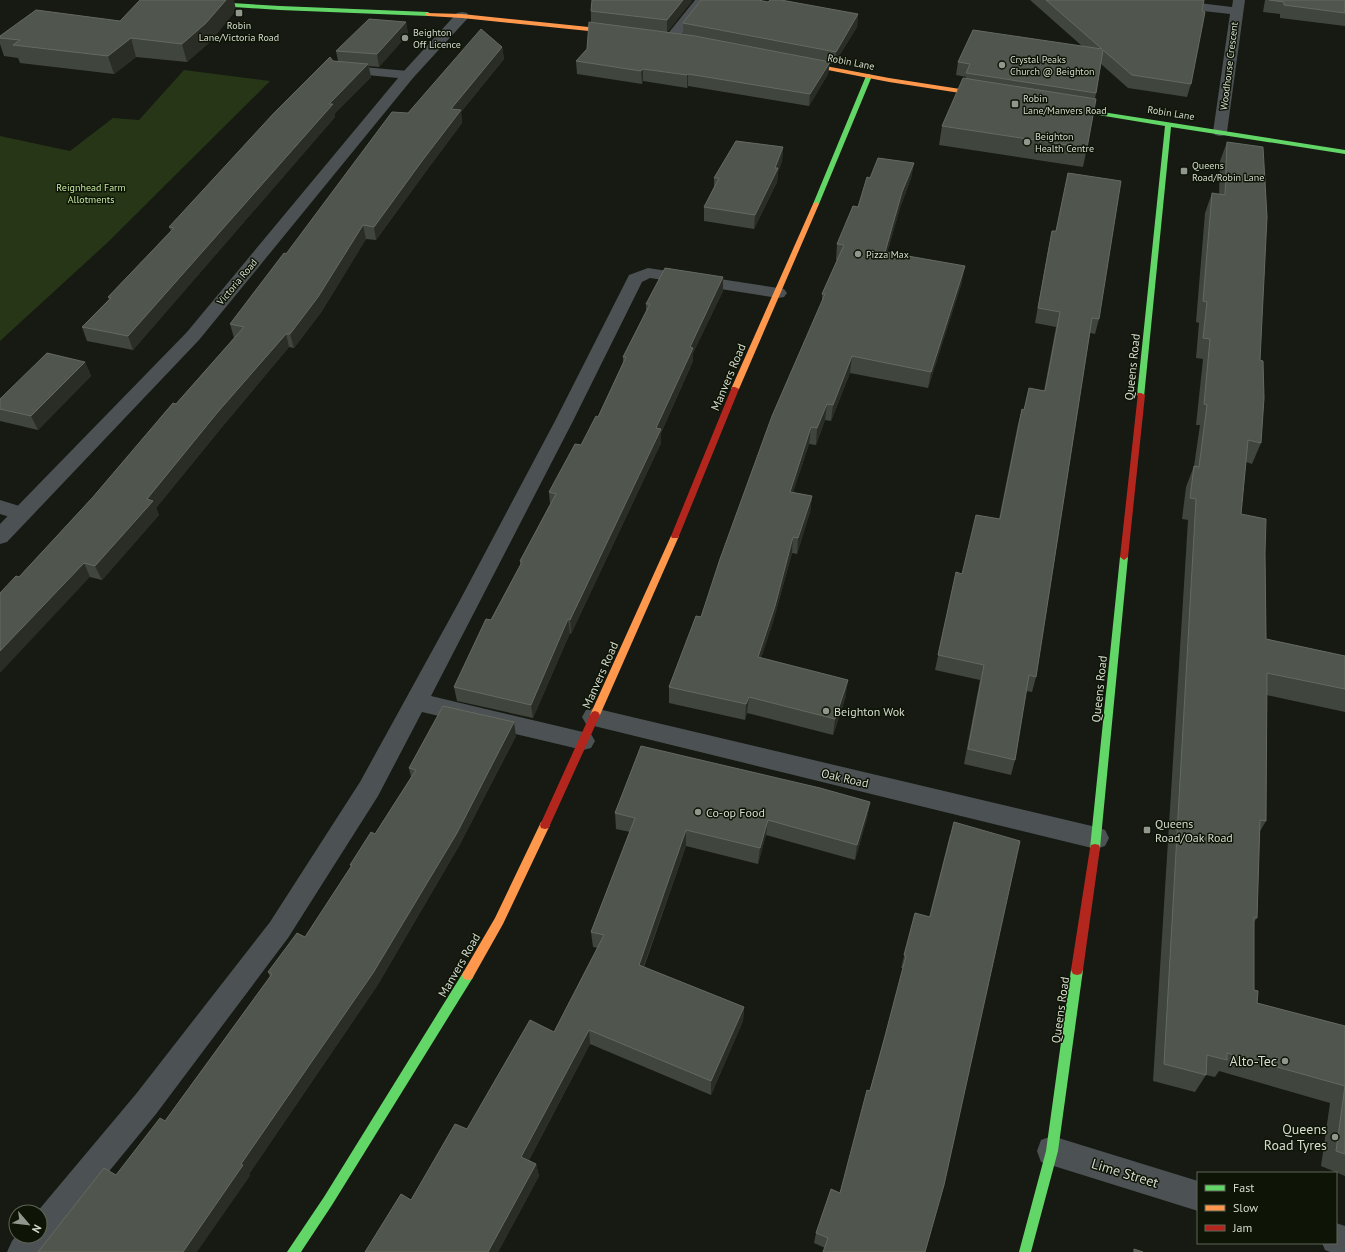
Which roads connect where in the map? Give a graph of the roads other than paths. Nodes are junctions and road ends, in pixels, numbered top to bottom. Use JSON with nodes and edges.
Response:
{"nodes":[{"id":1,"x":160,"y":0,"type":"edge"},
{"id":2,"x":702,"y":0,"type":"edge"},
{"id":3,"x":1140,"y":0,"type":"edge"},
{"id":4,"x":1237,"y":6,"type":"edge"},
{"id":5,"x":462,"y":16,"type":"junction"},
{"id":6,"x":626,"y":33,"type":"edge"},
{"id":7,"x":671,"y":39,"type":"edge"},
{"id":8,"x":791,"y":62,"type":"edge"},
{"id":9,"x":341,"y":69,"type":"edge"},
{"id":10,"x":408,"y":75,"type":"junction"},
{"id":11,"x":869,"y":76,"type":"junction"},
{"id":12,"x":994,"y":96,"type":"edge"},
{"id":13,"x":1055,"y":106,"type":"edge"},
{"id":14,"x":1168,"y":124,"type":"junction"},
{"id":15,"x":1220,"y":132,"type":"junction"},
{"id":16,"x":1345,"y":152,"type":"edge"},
{"id":17,"x":778,"y":293,"type":"junction"},
{"id":18,"x":0,"y":507,"type":"edge"},
{"id":19,"x":22,"y":514,"type":"junction"},
{"id":20,"x":0,"y":537,"type":"edge"},
{"id":21,"x":416,"y":702,"type":"junction"},
{"id":22,"x":594,"y":718,"type":"junction"},
{"id":23,"x":583,"y":741,"type":"junction"},
{"id":24,"x":1096,"y":838,"type":"junction"},
{"id":25,"x":1052,"y":1151,"type":"junction"},
{"id":26,"x":1197,"y":1196,"type":"edge"},
{"id":27,"x":48,"y":1222,"type":"edge"},
{"id":28,"x":30,"y":1244,"type":"edge"},
{"id":29,"x":23,"y":1252,"type":"edge"},
{"id":30,"x":293,"y":1252,"type":"edge"},
{"id":31,"x":1025,"y":1252,"type":"edge"}],
"edges":[{"from":1,"to":5,"type":"street"},
{"from":2,"to":7,"type":"street"},
{"from":3,"to":4,"type":"street"},
{"from":4,"to":15,"type":"street","name":"Woodhouse Crescent"},
{"from":5,"to":6,"type":"street"},
{"from":5,"to":10,"type":"street","name":"Victoria Road"},
{"from":8,"to":11,"type":"street","name":"Robin Lane"},
{"from":9,"to":10,"type":"street"},
{"from":10,"to":19,"type":"street","name":"Victoria Road"},
{"from":11,"to":12,"type":"street","name":"Robin Lane"},
{"from":11,"to":17,"type":"street","name":"Manvers Road"},
{"from":13,"to":14,"type":"street","name":"Robin Lane"},
{"from":14,"to":15,"type":"street","name":"Robin Lane"},
{"from":14,"to":24,"type":"street","name":"Queens Road"},
{"from":15,"to":16,"type":"street","name":"Robin Lane"},
{"from":17,"to":21,"type":"street"},
{"from":17,"to":22,"type":"street","name":"Manvers Road"},
{"from":18,"to":19,"type":"street"},
{"from":19,"to":20,"type":"street","name":"Victoria Road"},
{"from":21,"to":23,"type":"street"},
{"from":21,"to":27,"type":"street"},
{"from":22,"to":23,"type":"street","name":"Manvers Road"},
{"from":22,"to":24,"type":"street","name":"Oak Road"},
{"from":23,"to":30,"type":"street","name":"Manvers Road"},
{"from":24,"to":25,"type":"street","name":"Queens Road"},
{"from":25,"to":26,"type":"street","name":"Lime Street"},
{"from":25,"to":31,"type":"street","name":"Queens Road"},
{"from":28,"to":29,"type":"street"}]}
